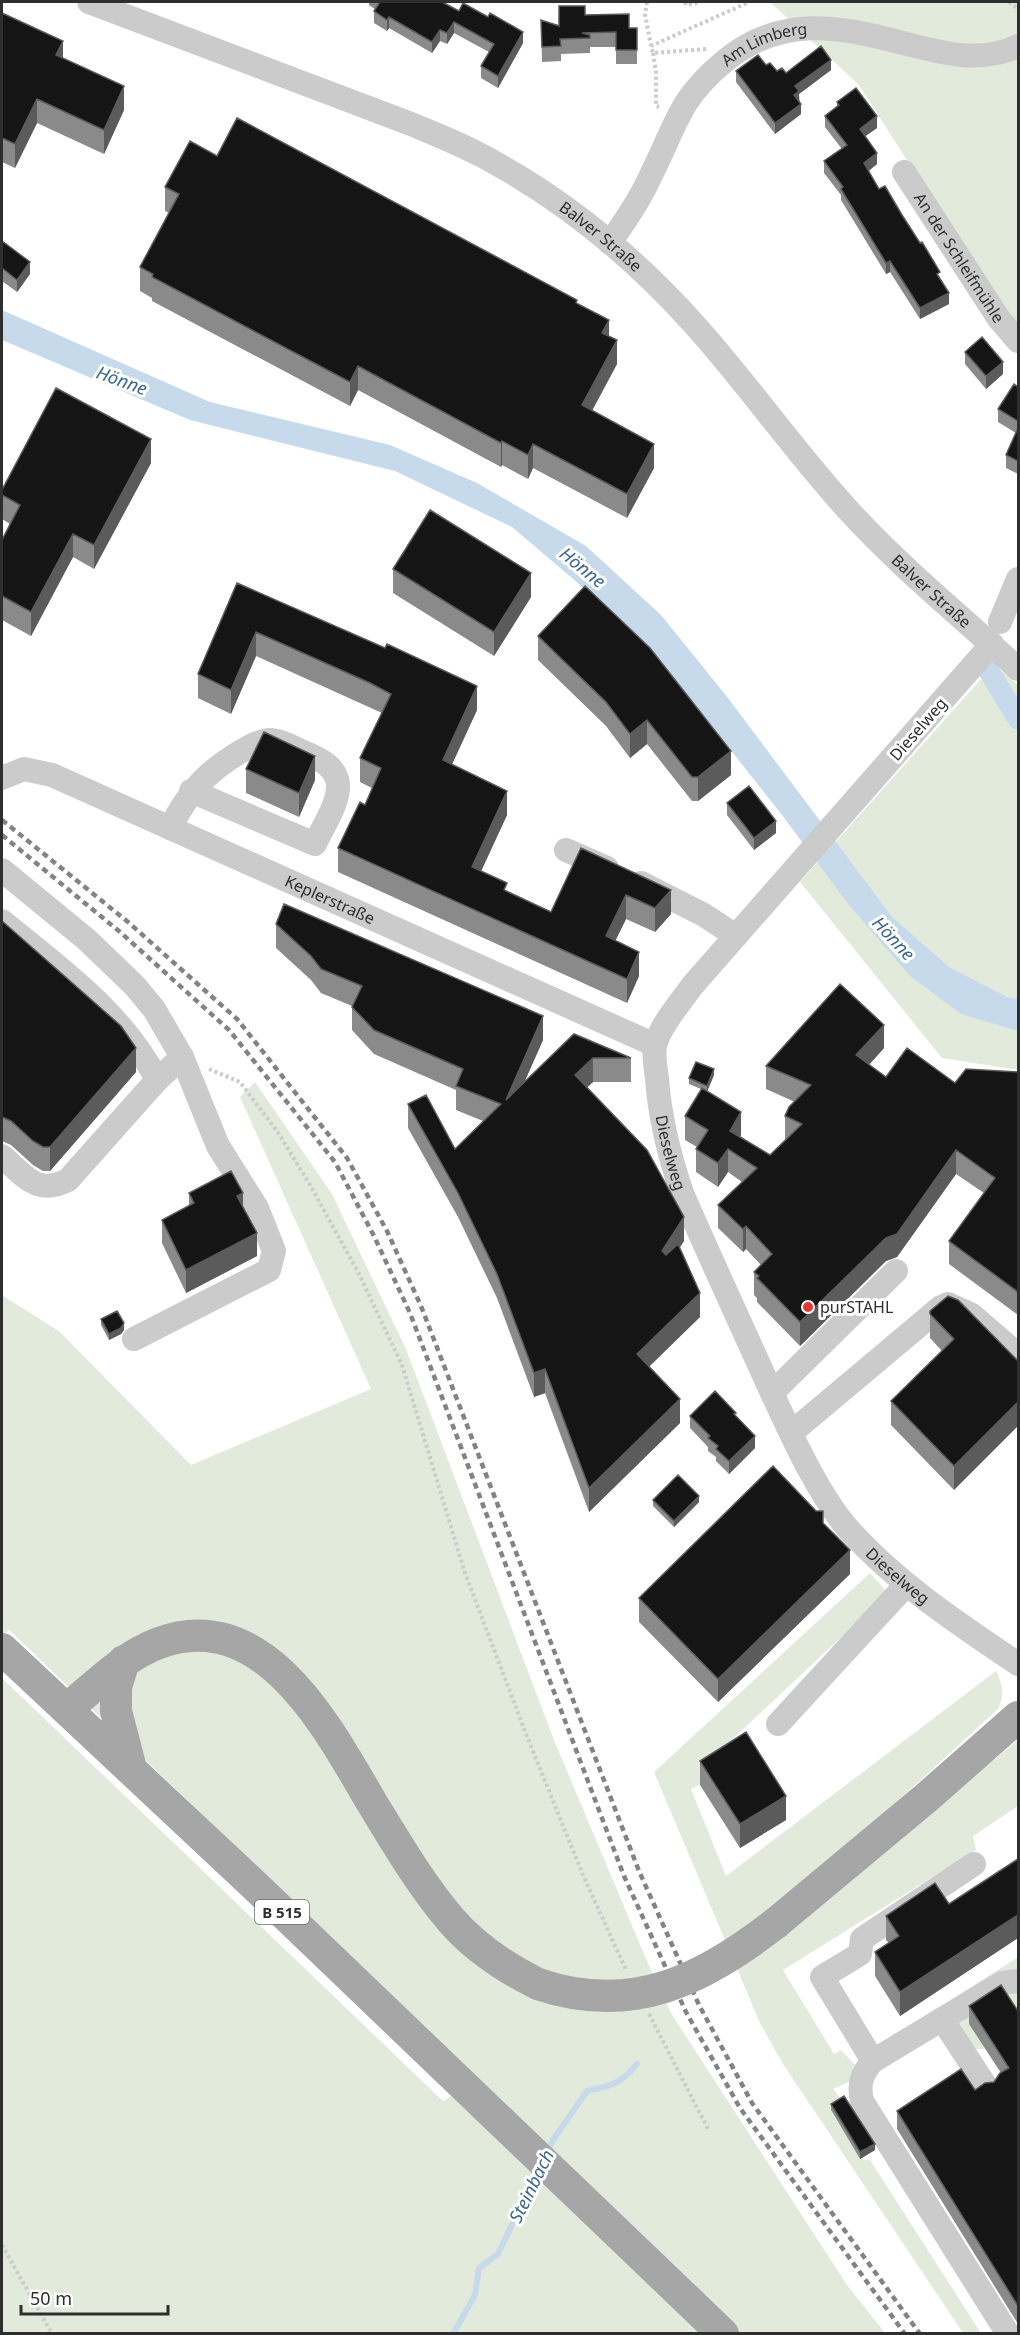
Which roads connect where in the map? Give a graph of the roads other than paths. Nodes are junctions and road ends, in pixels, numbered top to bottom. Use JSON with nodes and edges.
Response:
{"nodes":[{"id":1,"x":89,"y":2,"type":"edge"},
{"id":2,"x":1016,"y":54,"type":"edge"},
{"id":3,"x":904,"y":172,"type":"dead end"},
{"id":4,"x":610,"y":243,"type":"junction"},
{"id":5,"x":1018,"y":341,"type":"edge"},
{"id":6,"x":1018,"y":579,"type":"edge"},
{"id":7,"x":996,"y":633,"type":"junction"},
{"id":8,"x":1018,"y":669,"type":"edge"},
{"id":9,"x":2,"y":778,"type":"edge"},
{"id":10,"x":191,"y":791,"type":"junction"},
{"id":11,"x":170,"y":828,"type":"junction"},
{"id":12,"x":566,"y":850,"type":"dead end"},
{"id":13,"x":2,"y":870,"type":"edge"},
{"id":14,"x":2,"y":921,"type":"edge"},
{"id":15,"x":736,"y":936,"type":"junction"},
{"id":16,"x":655,"y":1045,"type":"junction"},
{"id":17,"x":182,"y":1057,"type":"junction"},
{"id":18,"x":157,"y":1080,"type":"junction"},
{"id":19,"x":2,"y":1156,"type":"edge"},
{"id":20,"x":896,"y":1271,"type":"dead end"},
{"id":21,"x":134,"y":1339,"type":"dead end"},
{"id":22,"x":1018,"y":1355,"type":"edge"},
{"id":23,"x":772,"y":1393,"type":"junction"},
{"id":24,"x":791,"y":1434,"type":"junction"},
{"id":25,"x":906,"y":1585,"type":"junction"},
{"id":26,"x":2,"y":1649,"type":"edge"},
{"id":27,"x":124,"y":1661,"type":"junction"},
{"id":28,"x":1018,"y":1664,"type":"edge"},
{"id":29,"x":67,"y":1709,"type":"junction"},
{"id":30,"x":1018,"y":1717,"type":"edge"},
{"id":31,"x":778,"y":1724,"type":"dead end"},
{"id":32,"x":132,"y":1770,"type":"junction"},
{"id":33,"x":974,"y":1864,"type":"dead end"},
{"id":34,"x":1018,"y":1981,"type":"edge"},
{"id":35,"x":942,"y":2019,"type":"junction"},
{"id":36,"x":873,"y":2061,"type":"junction"},
{"id":37,"x":987,"y":2088,"type":"edge"},
{"id":38,"x":723,"y":2334,"type":"edge"},
{"id":39,"x":1008,"y":2334,"type":"edge"}],
"edges":[{"from":1,"to":4,"type":"street","name":"Balver Straße"},
{"from":2,"to":4,"type":"street","name":"Am Limberg"},
{"from":3,"to":5,"type":"street","name":"An der Schleifmühle"},
{"from":4,"to":7,"type":"street","name":"Balver Straße"},
{"from":6,"to":7,"type":"street"},
{"from":7,"to":8,"type":"street","name":"Balver Straße"},
{"from":7,"to":15,"type":"street","name":"Dieselweg"},
{"from":9,"to":11,"type":"street","name":"Keplerstraße"},
{"from":10,"to":10,"type":"street"},
{"from":10,"to":11,"type":"street"},
{"from":11,"to":16,"type":"street","name":"Keplerstraße"},
{"from":12,"to":15,"type":"street"},
{"from":13,"to":17,"type":"street"},
{"from":14,"to":18,"type":"street"},
{"from":15,"to":16,"type":"street","name":"Dieselweg"},
{"from":16,"to":23,"type":"street","name":"Dieselweg"},
{"from":17,"to":18,"type":"street"},
{"from":17,"to":21,"type":"street"},
{"from":18,"to":19,"type":"street"},
{"from":20,"to":23,"type":"street"},
{"from":22,"to":24,"type":"street"},
{"from":23,"to":24,"type":"street","name":"Dieselweg"},
{"from":24,"to":25,"type":"street","name":"Dieselweg"},
{"from":25,"to":28,"type":"street","name":"Dieselweg"},
{"from":25,"to":31,"type":"street"},
{"from":26,"to":29,"type":"main road","number":"B 515"},
{"from":27,"to":29,"type":"main road"},
{"from":27,"to":30,"type":"main road","bridge":true},
{"from":27,"to":32,"type":"main road"},
{"from":29,"to":32,"type":"main road","number":"B 515"},
{"from":32,"to":38,"type":"main road","number":"B 515"},
{"from":33,"to":36,"type":"street"},
{"from":34,"to":35,"type":"street"},
{"from":35,"to":36,"type":"street"},
{"from":35,"to":37,"type":"street"},
{"from":36,"to":39,"type":"street"}]}
